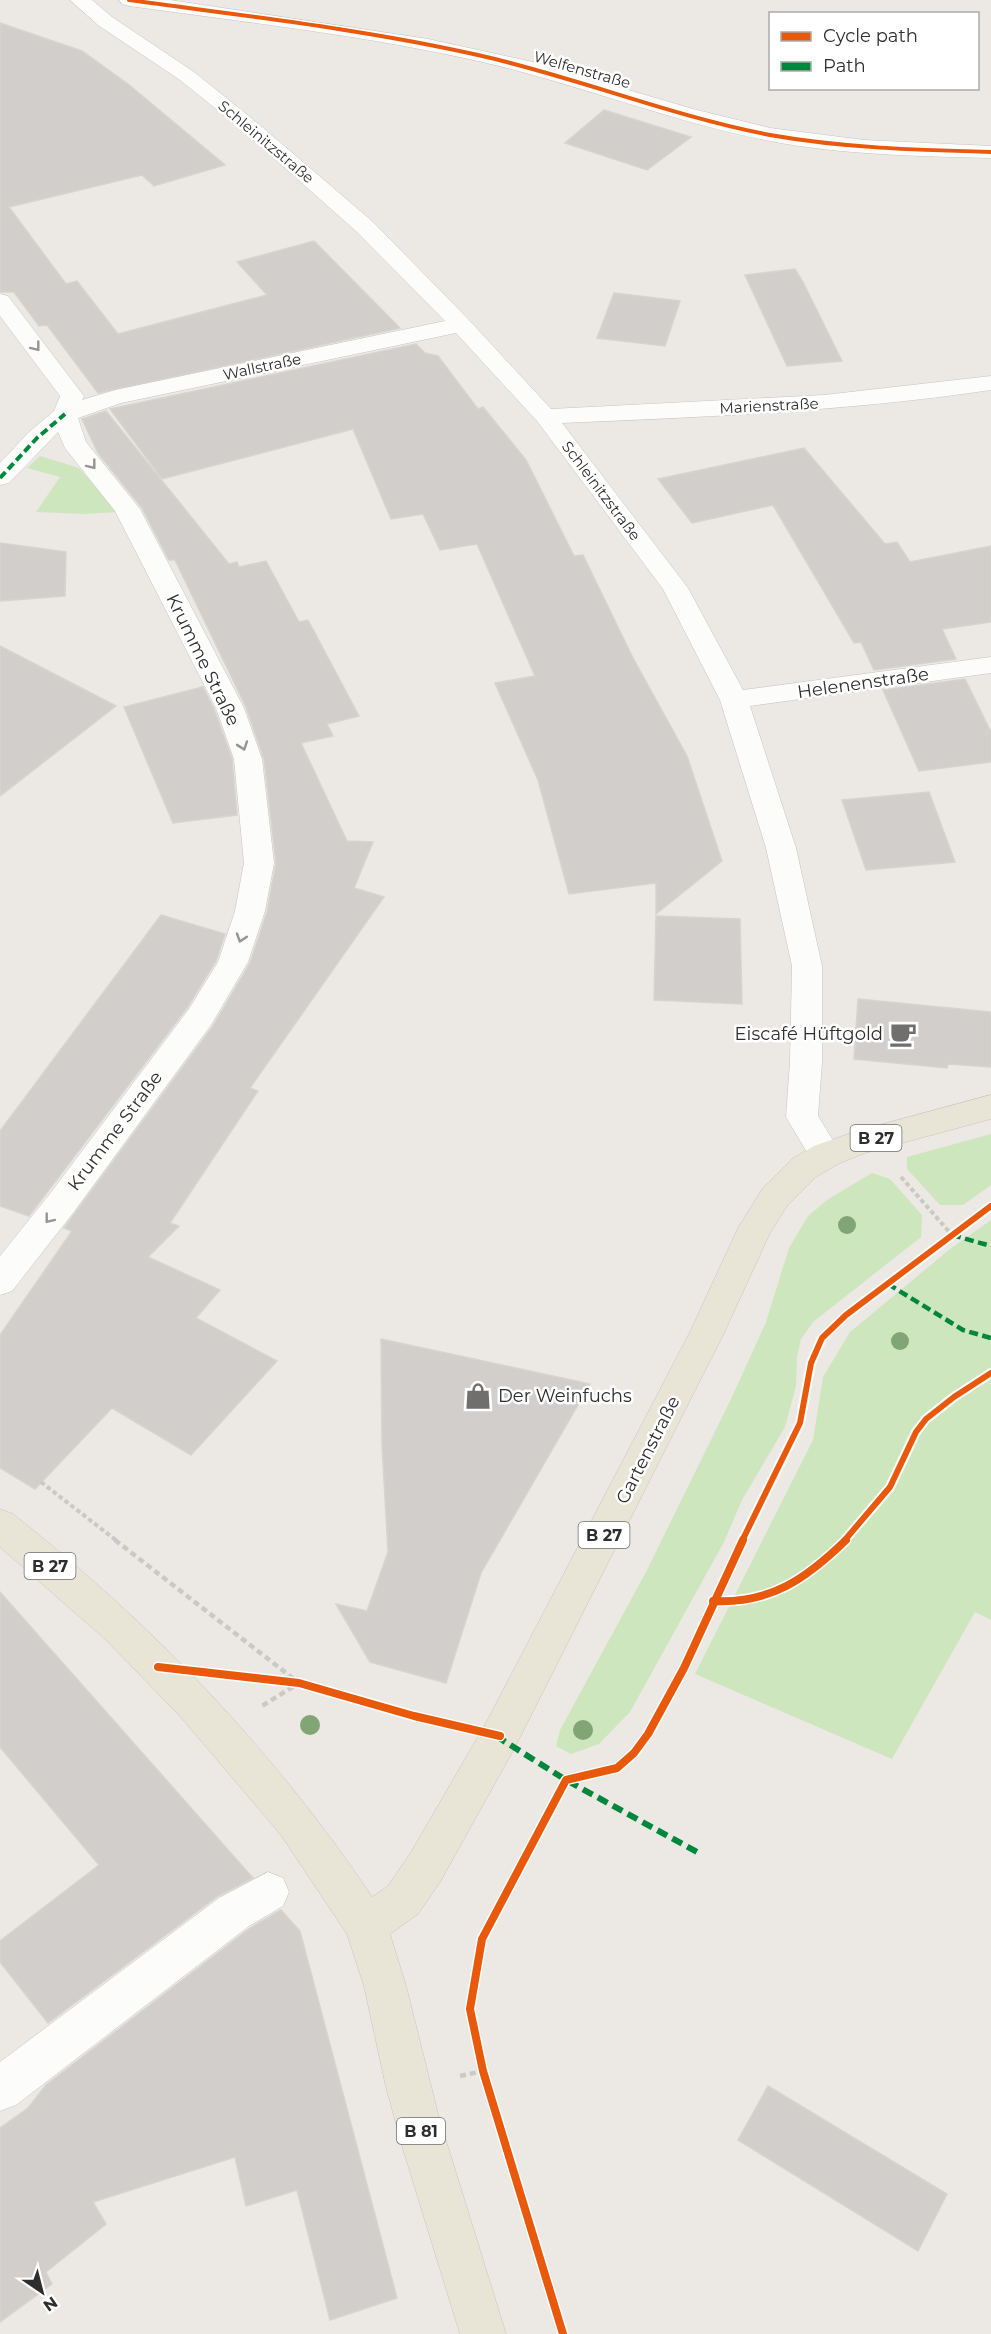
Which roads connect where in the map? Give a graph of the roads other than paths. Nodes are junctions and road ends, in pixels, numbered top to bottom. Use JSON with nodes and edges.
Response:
{"nodes":[{"id":1,"x":80,"y":0,"type":"edge"},
{"id":2,"x":129,"y":0,"type":"edge"},
{"id":3,"x":991,"y":152,"type":"edge"},
{"id":4,"x":0,"y":301,"type":"edge"},
{"id":5,"x":461,"y":325,"type":"junction"},
{"id":6,"x":991,"y":383,"type":"edge"},
{"id":7,"x":65,"y":414,"type":"junction"},
{"id":8,"x":545,"y":416,"type":"junction"},
{"id":9,"x":0,"y":478,"type":"edge"},
{"id":10,"x":991,"y":665,"type":"edge"},
{"id":11,"x":734,"y":700,"type":"junction"},
{"id":12,"x":991,"y":1107,"type":"edge"},
{"id":13,"x":826,"y":1155,"type":"junction"},
{"id":14,"x":0,"y":1281,"type":"edge"},
{"id":15,"x":0,"y":1525,"type":"edge"},
{"id":16,"x":268,"y":1893,"type":"dead end"},
{"id":17,"x":365,"y":1926,"type":"junction"},
{"id":18,"x":0,"y":2090,"type":"edge"},
{"id":19,"x":483,"y":2334,"type":"edge"}],
"edges":[{"from":1,"to":5,"type":"street","name":"Schleinitzstraße"},
{"from":2,"to":3,"type":"street","name":"Welfenstraße"},
{"from":4,"to":7,"type":"street","name":"Krumme Straße","one_way":true},
{"from":5,"to":7,"type":"street","name":"Wallstraße"},
{"from":5,"to":8,"type":"street","name":"Schleinitzstraße"},
{"from":6,"to":8,"type":"street","name":"Marienstraße"},
{"from":7,"to":9,"type":"street"},
{"from":7,"to":14,"type":"street","name":"Krumme Straße","one_way":true},
{"from":8,"to":11,"type":"street","name":"Schleinitzstraße"},
{"from":10,"to":11,"type":"street","name":"Helenenstraße"},
{"from":11,"to":13,"type":"street","name":"Schleinitzstraße"},
{"from":12,"to":13,"type":"main road","name":"Gartenstraße","number":"B 27"},
{"from":13,"to":17,"type":"main road","name":"Gartenstraße","number":"B 27"},
{"from":15,"to":17,"type":"main road","number":"B 27"},
{"from":16,"to":18,"type":"street"},
{"from":17,"to":19,"type":"main road","number":"B 81"}]}
